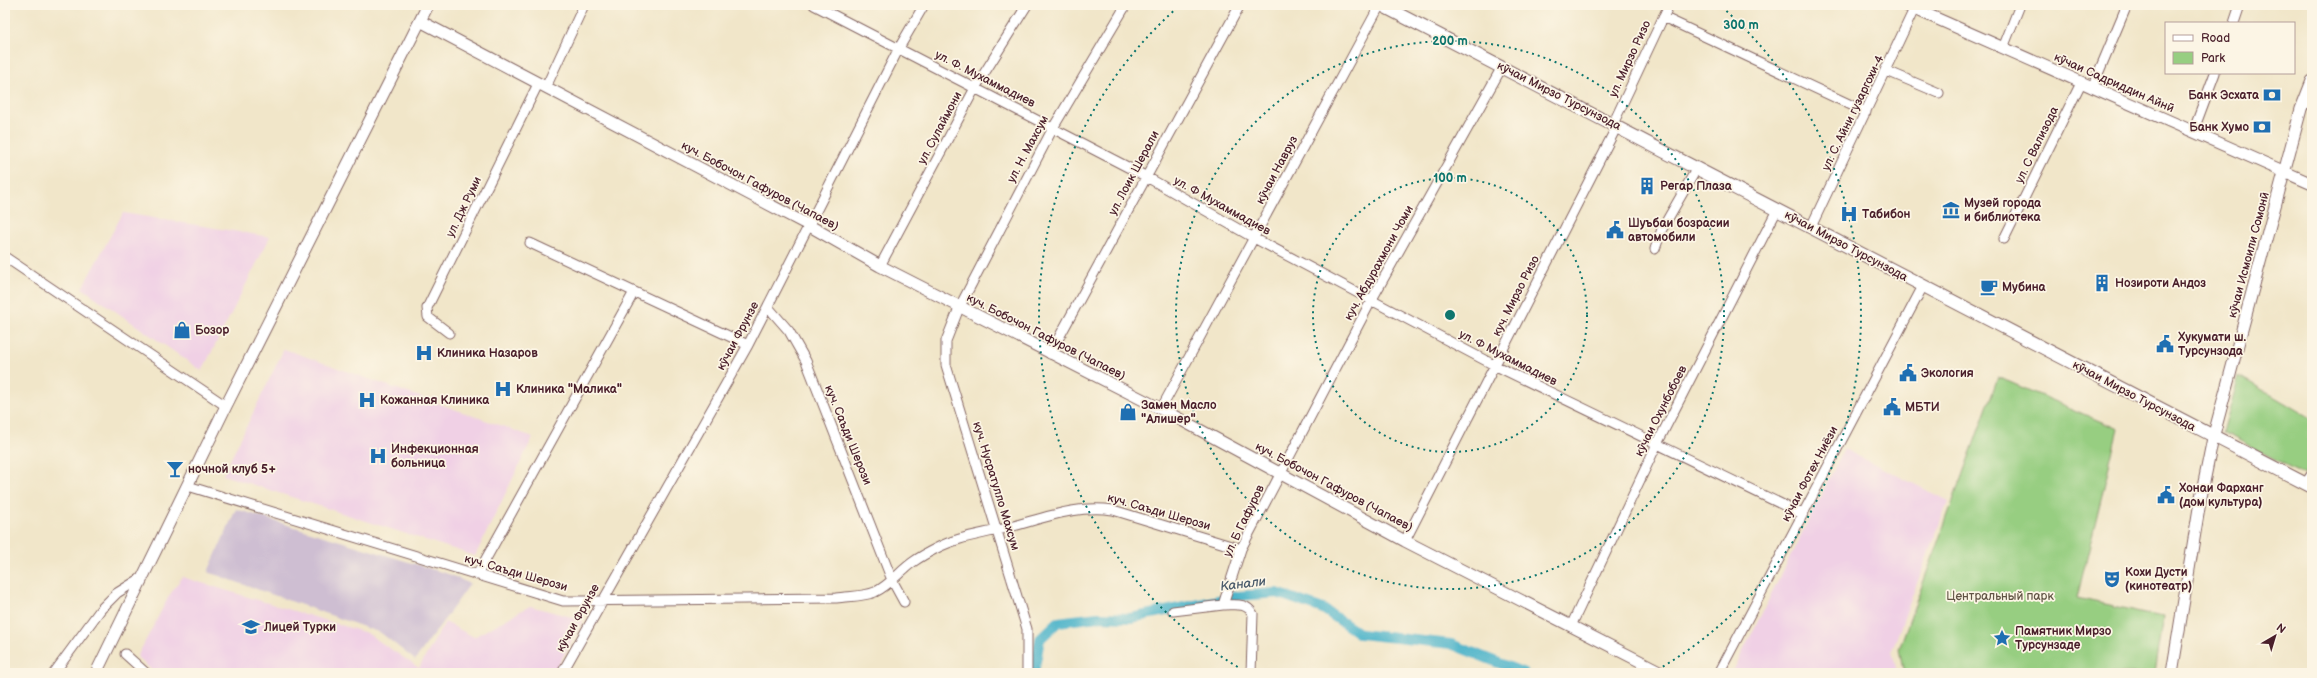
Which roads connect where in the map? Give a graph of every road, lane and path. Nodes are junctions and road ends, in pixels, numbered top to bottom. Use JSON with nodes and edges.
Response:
{"nodes":[{"id":1,"x":428,"y":5,"type":"edge"},
{"id":2,"x":584,"y":5,"type":"edge"},
{"id":3,"x":814,"y":5,"type":"edge"},
{"id":4,"x":924,"y":5,"type":"edge"},
{"id":5,"x":1027,"y":5,"type":"edge"},
{"id":6,"x":1126,"y":5,"type":"edge"},
{"id":7,"x":1240,"y":5,"type":"edge"},
{"id":8,"x":1380,"y":5,"type":"edge"},
{"id":9,"x":1669,"y":5,"type":"edge"},
{"id":10,"x":2020,"y":5,"type":"edge"},
{"id":11,"x":2127,"y":5,"type":"edge"},
{"id":12,"x":2240,"y":5,"type":"edge"},
{"id":13,"x":1912,"y":6,"type":"edge"},
{"id":14,"x":1663,"y":17,"type":"junction"},
{"id":15,"x":420,"y":21,"type":"junction"},
{"id":16,"x":2234,"y":22,"type":"edge"},
{"id":17,"x":899,"y":48,"type":"junction"},
{"id":18,"x":2003,"y":48,"type":"junction"},
{"id":19,"x":1502,"y":67,"type":"junction"},
{"id":20,"x":1887,"y":71,"type":"junction"},
{"id":21,"x":2215,"y":74,"type":"edge"},
{"id":22,"x":2312,"y":82,"type":"edge"},
{"id":23,"x":2081,"y":83,"type":"junction"},
{"id":24,"x":542,"y":85,"type":"junction"},
{"id":25,"x":975,"y":88,"type":"junction"},
{"id":26,"x":2092,"y":88,"type":"junction"},
{"id":27,"x":1939,"y":93,"type":"dead end"},
{"id":28,"x":1866,"y":112,"type":"junction"},
{"id":29,"x":1615,"y":125,"type":"junction"},
{"id":30,"x":1053,"y":128,"type":"junction"},
{"id":31,"x":2193,"y":132,"type":"junction"},
{"id":32,"x":1697,"y":168,"type":"junction"},
{"id":33,"x":2284,"y":172,"type":"junction"},
{"id":34,"x":1146,"y":176,"type":"junction"},
{"id":35,"x":2312,"y":184,"type":"edge"},
{"id":36,"x":1777,"y":210,"type":"junction"},
{"id":37,"x":808,"y":225,"type":"junction"},
{"id":38,"x":1811,"y":227,"type":"junction"},
{"id":39,"x":1254,"y":238,"type":"junction"},
{"id":40,"x":2004,"y":239,"type":"dead end"},
{"id":41,"x":530,"y":243,"type":"dead end"},
{"id":42,"x":1655,"y":249,"type":"dead end"},
{"id":43,"x":5,"y":257,"type":"edge"},
{"id":44,"x":880,"y":266,"type":"junction"},
{"id":45,"x":1923,"y":286,"type":"junction"},
{"id":46,"x":634,"y":292,"type":"junction"},
{"id":47,"x":1371,"y":301,"type":"junction"},
{"id":48,"x":768,"y":307,"type":"junction"},
{"id":49,"x":959,"y":308,"type":"junction"},
{"id":50,"x":450,"y":333,"type":"dead end"},
{"id":51,"x":748,"y":344,"type":"junction"},
{"id":52,"x":1050,"y":354,"type":"junction"},
{"id":53,"x":1494,"y":365,"type":"junction"},
{"id":54,"x":226,"y":406,"type":"junction"},
{"id":55,"x":1161,"y":409,"type":"junction"},
{"id":56,"x":2214,"y":438,"type":"junction"},
{"id":57,"x":1657,"y":444,"type":"junction"},
{"id":58,"x":1282,"y":474,"type":"junction"},
{"id":59,"x":2310,"y":482,"type":"edge"},
{"id":60,"x":188,"y":486,"type":"junction"},
{"id":61,"x":1802,"y":514,"type":"junction"},
{"id":62,"x":998,"y":530,"type":"junction"},
{"id":63,"x":1404,"y":541,"type":"junction"},
{"id":64,"x":1242,"y":549,"type":"junction"},
{"id":65,"x":477,"y":575,"type":"junction"},
{"id":66,"x":143,"y":577,"type":"junction"},
{"id":67,"x":892,"y":580,"type":"junction"},
{"id":68,"x":601,"y":602,"type":"junction"},
{"id":69,"x":904,"y":602,"type":"dead end"},
{"id":70,"x":1223,"y":606,"type":"junction"},
{"id":71,"x":1173,"y":611,"type":"dead end"},
{"id":72,"x":1571,"y":626,"type":"junction"},
{"id":73,"x":125,"y":654,"type":"dead end"},
{"id":74,"x":54,"y":673,"type":"edge"},
{"id":75,"x":96,"y":673,"type":"edge"},
{"id":76,"x":146,"y":673,"type":"edge"},
{"id":77,"x":562,"y":673,"type":"edge"},
{"id":78,"x":1027,"y":673,"type":"edge"},
{"id":79,"x":1251,"y":673,"type":"edge"},
{"id":80,"x":1663,"y":673,"type":"edge"},
{"id":81,"x":1719,"y":673,"type":"edge"},
{"id":82,"x":2172,"y":673,"type":"edge"}],
"edges":[{"from":1,"to":15,"type":"street"},
{"from":2,"to":24,"type":"street","name":"ул. Дж Руми"},
{"from":3,"to":17,"type":"street","name":"ул. Ф. Мухаммадиев"},
{"from":4,"to":17,"type":"street","name":"кӯчаи Фрунзе"},
{"from":5,"to":25,"type":"street","name":"ул. Сулаймони"},
{"from":6,"to":30,"type":"street","name":"ул. Н. Махсум"},
{"from":7,"to":34,"type":"street","name":"ул. Лоик Шерали"},
{"from":8,"to":19,"type":"main road","name":"кӯчаи Мирзо Турсунзода"},
{"from":8,"to":39,"type":"street","name":"кӯчаи Навруз"},
{"from":9,"to":14,"type":"street","name":"ул. Мирзо Ризо"},
{"from":10,"to":18,"type":"street"},
{"from":11,"to":26,"type":"street"},
{"from":12,"to":16,"type":"street"},
{"from":13,"to":18,"type":"street","name":"кӯчаи Садриддин Айнӣ"},
{"from":13,"to":20,"type":"street","name":"ул. С. Айни гузаргохи-4"},
{"from":14,"to":28,"type":"street"},
{"from":14,"to":29,"type":"street","name":"ул. Мирзо Ризо"},
{"from":15,"to":24,"type":"street","name":"куч. Бобочон Гафуров (Чапаев)"},
{"from":15,"to":54,"type":"street"},
{"from":17,"to":25,"type":"street","name":"ул. Ф. Мухаммадиев"},
{"from":17,"to":37,"type":"street","name":"кӯчаи Фрунзе"},
{"from":18,"to":23,"type":"street","name":"кӯчаи Садриддин Айнӣ"},
{"from":19,"to":29,"type":"main road","name":"кӯчаи Мирзо Турсунзода"},
{"from":19,"to":47,"type":"street","name":"куч. Абдурахмони Чоми"},
{"from":20,"to":27,"type":"street"},
{"from":20,"to":28,"type":"street","name":"ул. С. Айни гузаргохи-4"},
{"from":21,"to":31,"type":"street"},
{"from":22,"to":33,"type":"street","name":"кӯчаи Исмоили Сомонӣ"},
{"from":23,"to":26,"type":"street","name":"кӯчаи Садриддин Айнӣ"},
{"from":23,"to":40,"type":"street","name":"ул. С Вализода"},
{"from":24,"to":37,"type":"street","name":"куч. Бобочон Гафуров (Чапаев)"},
{"from":24,"to":50,"type":"street","name":"ул. Дж Руми"},
{"from":25,"to":30,"type":"street","name":"ул. Ф. Мухаммадиев"},
{"from":25,"to":44,"type":"street","name":"ул. Сулаймони"},
{"from":26,"to":31,"type":"street","name":"кӯчаи Садриддин Айнӣ"},
{"from":28,"to":38,"type":"street","name":"ул. С. Айни гузаргохи-4"},
{"from":29,"to":32,"type":"main road","name":"кӯчаи Мирзо Турсунзода"},
{"from":29,"to":53,"type":"street","name":"куч. Мирзо Ризо"},
{"from":30,"to":34,"type":"street","name":"ул. Ф. Мухаммадиев"},
{"from":30,"to":49,"type":"street","name":"ул. Н. Махсум"},
{"from":31,"to":33,"type":"street","name":"кӯчаи Садриддин Айнӣ"},
{"from":32,"to":36,"type":"main road","name":"кӯчаи Мирзо Турсунзода"},
{"from":32,"to":42,"type":"street"},
{"from":33,"to":35,"type":"street","name":"кӯчаи Садриддин Айнӣ"},
{"from":33,"to":56,"type":"street","name":"кӯчаи Исмоили Сомонӣ"},
{"from":34,"to":39,"type":"street","name":"ул. Ф Мухаммадиев"},
{"from":34,"to":52,"type":"street","name":"ул. Лоик Шерали"},
{"from":36,"to":38,"type":"main road","name":"кӯчаи Мирзо Турсунзода"},
{"from":36,"to":57,"type":"street","name":"кӯчаи Охунбобоев"},
{"from":37,"to":44,"type":"street","name":"куч. Бобочон Гафуров (Чапаев)"},
{"from":37,"to":48,"type":"street","name":"кӯчаи Фрунзе"},
{"from":38,"to":45,"type":"main road","name":"кӯчаи Мирзо Турсунзода"},
{"from":39,"to":47,"type":"street","name":"ул. Ф Мухаммадиев"},
{"from":39,"to":55,"type":"street","name":"кӯчаи Навруз"},
{"from":41,"to":46,"type":"street"},
{"from":43,"to":54,"type":"street"},
{"from":44,"to":49,"type":"street","name":"куч. Бобочон Гафуров (Чапаев)"},
{"from":45,"to":56,"type":"main road","name":"кӯчаи Мирзо Турсунзода"},
{"from":45,"to":61,"type":"street","name":"кӯчаи Фотех Ниёзи"},
{"from":46,"to":51,"type":"street"},
{"from":46,"to":65,"type":"street"},
{"from":47,"to":53,"type":"street","name":"ул. Ф Мухаммадиев"},
{"from":47,"to":58,"type":"street","name":"куч. Абдурахмони Чоми"},
{"from":48,"to":51,"type":"street","name":"кӯчаи Фрунзе"},
{"from":48,"to":67,"type":"street","name":"куч. Саъди Шерози"},
{"from":49,"to":52,"type":"street","name":"куч. Бобочон Гафуров (Чапаев)"},
{"from":49,"to":62,"type":"street","name":"куч. Нусратулло Махсум"},
{"from":51,"to":68,"type":"street","name":"кӯчаи Фрунзе"},
{"from":52,"to":55,"type":"street","name":"куч. Бобочон Гафуров (Чапаев)"},
{"from":53,"to":57,"type":"street","name":"ул. Ф Мухаммадиев"},
{"from":53,"to":63,"type":"street","name":"куч. Мирзо Ризо"},
{"from":54,"to":60,"type":"street"},
{"from":55,"to":58,"type":"street","name":"куч. Бобочон Гафуров (Чапаев)"},
{"from":56,"to":59,"type":"main road","name":"кӯчаи Мирзо Турсунзода"},
{"from":56,"to":82,"type":"street","name":"кӯчаи Исмоили Сомонӣ"},
{"from":57,"to":61,"type":"street","name":"ул. Ф Мухаммадиев"},
{"from":57,"to":72,"type":"street","name":"кӯчаи Охунбобоев"},
{"from":58,"to":63,"type":"street","name":"куч. Бобочон Гафуров (Чапаев)"},
{"from":58,"to":64,"type":"street","name":"ул. Б Гафуров"},
{"from":60,"to":65,"type":"street","name":"куч. Саъди Шерози"},
{"from":60,"to":66,"type":"street"},
{"from":61,"to":81,"type":"street","name":"кӯчаи Фотех Ниёзи"},
{"from":62,"to":64,"type":"street","name":"куч. Саъди Шерози"},
{"from":62,"to":67,"type":"street","name":"куч. Саъди Шерози"},
{"from":62,"to":78,"type":"street","name":"куч. Нусратулло Махсум"},
{"from":63,"to":72,"type":"street","name":"куч. Бобочон Гафуров (Чапаев)"},
{"from":64,"to":70,"type":"street","name":"ул. Б Гафуров"},
{"from":65,"to":68,"type":"street","name":"куч. Саъди Шерози"},
{"from":66,"to":74,"type":"street"},
{"from":66,"to":75,"type":"street"},
{"from":67,"to":68,"type":"street","name":"куч. Саъди Шерози"},
{"from":67,"to":69,"type":"street"},
{"from":68,"to":77,"type":"street","name":"кӯчаи Фрунзе"},
{"from":70,"to":71,"type":"street"},
{"from":70,"to":79,"type":"street"},
{"from":72,"to":80,"type":"street","name":"куч. Бобочон Гафуров (Чапаев)"},
{"from":73,"to":76,"type":"street"}]}
